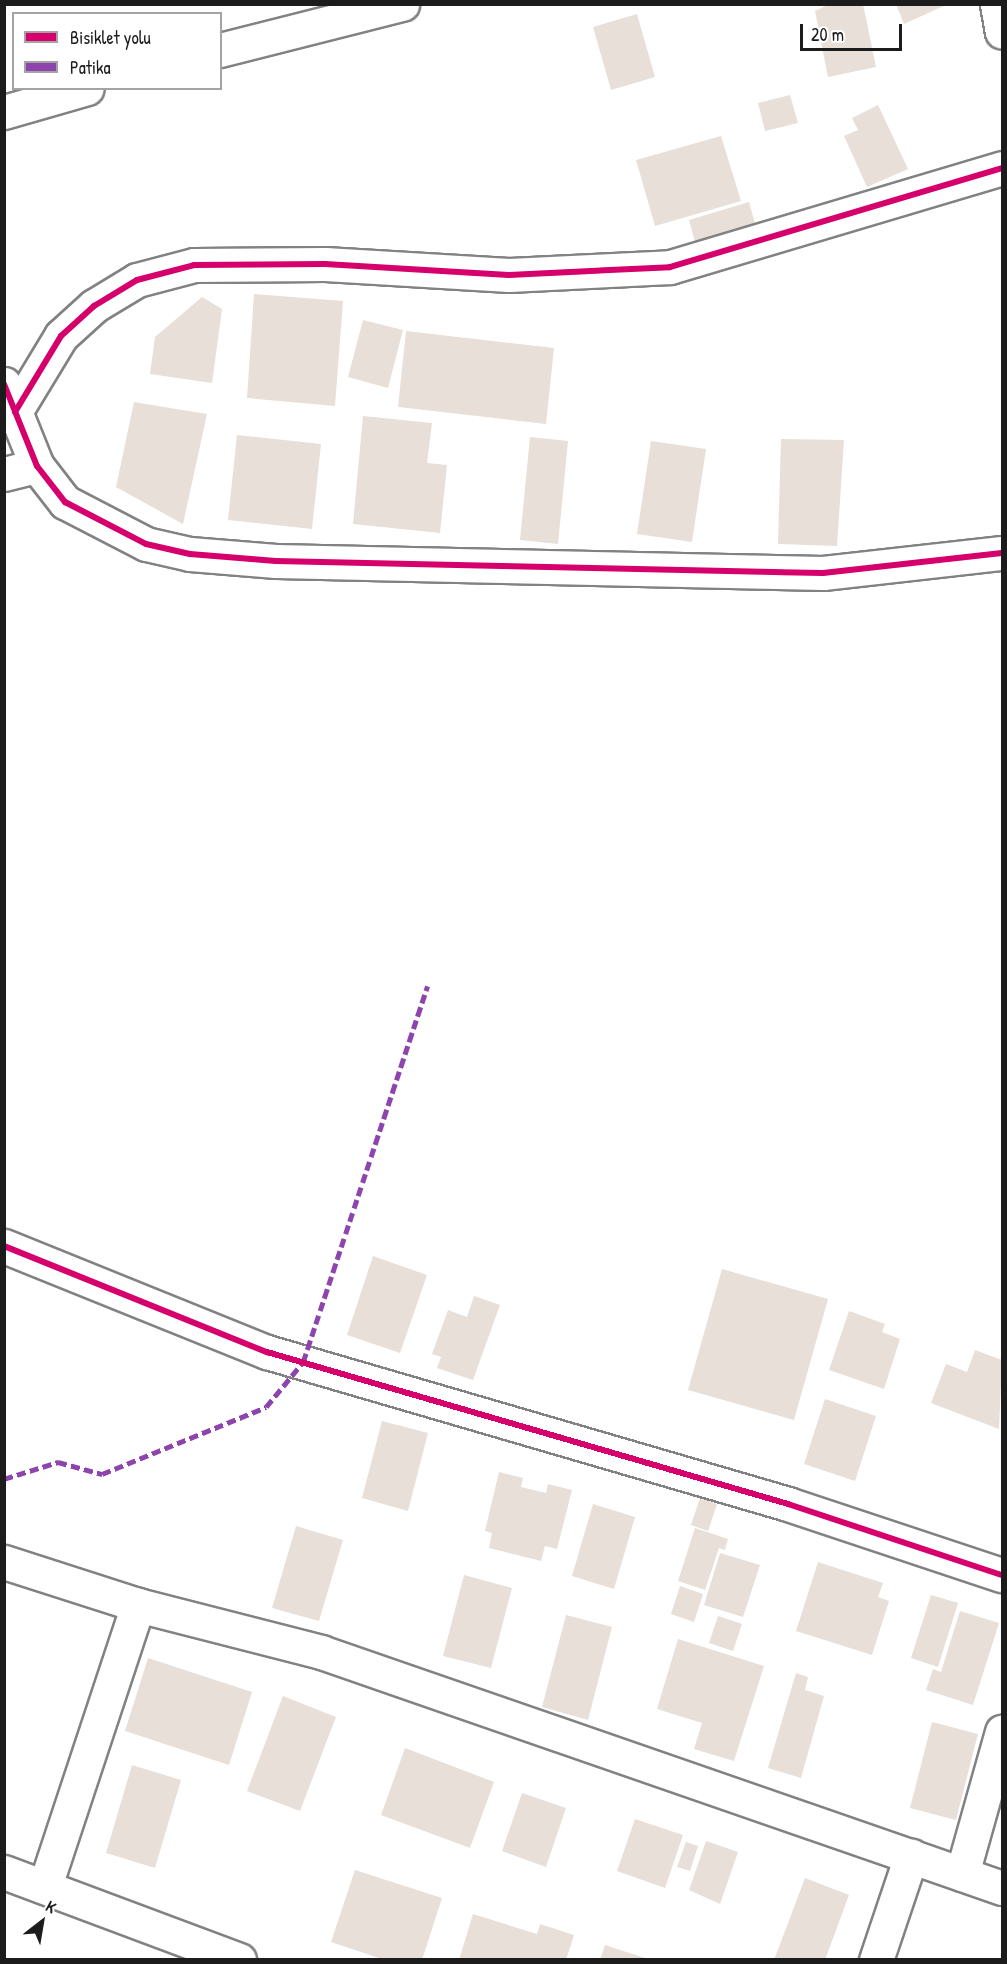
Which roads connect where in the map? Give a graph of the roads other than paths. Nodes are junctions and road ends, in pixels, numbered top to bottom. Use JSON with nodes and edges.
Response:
{"nodes":[{"id":1,"x":402,"y":4,"type":"edge"},
{"id":2,"x":997,"y":4,"type":"edge"},
{"id":3,"x":1002,"y":32,"type":"edge"},
{"id":4,"x":222,"y":49,"type":"edge"},
{"id":5,"x":80,"y":90,"type":"edge"},
{"id":6,"x":4,"y":112,"type":"edge"},
{"id":7,"x":1002,"y":168,"type":"edge"},
{"id":8,"x":10,"y":398,"type":"edge"},
{"id":9,"x":37,"y":466,"type":"junction"},
{"id":10,"x":4,"y":474,"type":"edge"},
{"id":11,"x":1002,"y":553,"type":"edge"},
{"id":12,"x":4,"y":1246,"type":"edge"},
{"id":13,"x":4,"y":1562,"type":"edge"},
{"id":14,"x":1002,"y":1575,"type":"edge"},
{"id":15,"x":138,"y":1605,"type":"junction"},
{"id":16,"x":1002,"y":1732,"type":"edge"},
{"id":17,"x":911,"y":1856,"type":"junction"},
{"id":18,"x":4,"y":1872,"type":"edge"},
{"id":19,"x":962,"y":1874,"type":"junction"},
{"id":20,"x":45,"y":1886,"type":"junction"},
{"id":21,"x":1002,"y":1888,"type":"edge"},
{"id":22,"x":188,"y":1950,"type":"edge"},
{"id":23,"x":239,"y":1959,"type":"edge"},
{"id":24,"x":876,"y":1959,"type":"edge"}],
"edges":[{"from":1,"to":4,"type":"street"},
{"from":2,"to":3,"type":"street"},
{"from":5,"to":6,"type":"street"},
{"from":7,"to":8,"type":"street"},
{"from":8,"to":9,"type":"street"},
{"from":9,"to":10,"type":"street"},
{"from":9,"to":11,"type":"street"},
{"from":12,"to":14,"type":"street"},
{"from":13,"to":15,"type":"street"},
{"from":15,"to":17,"type":"street"},
{"from":15,"to":20,"type":"street"},
{"from":16,"to":19,"type":"street"},
{"from":17,"to":19,"type":"street"},
{"from":17,"to":24,"type":"street"},
{"from":18,"to":20,"type":"street"},
{"from":19,"to":21,"type":"street"},
{"from":20,"to":22,"type":"street"},
{"from":22,"to":23,"type":"street"}]}
